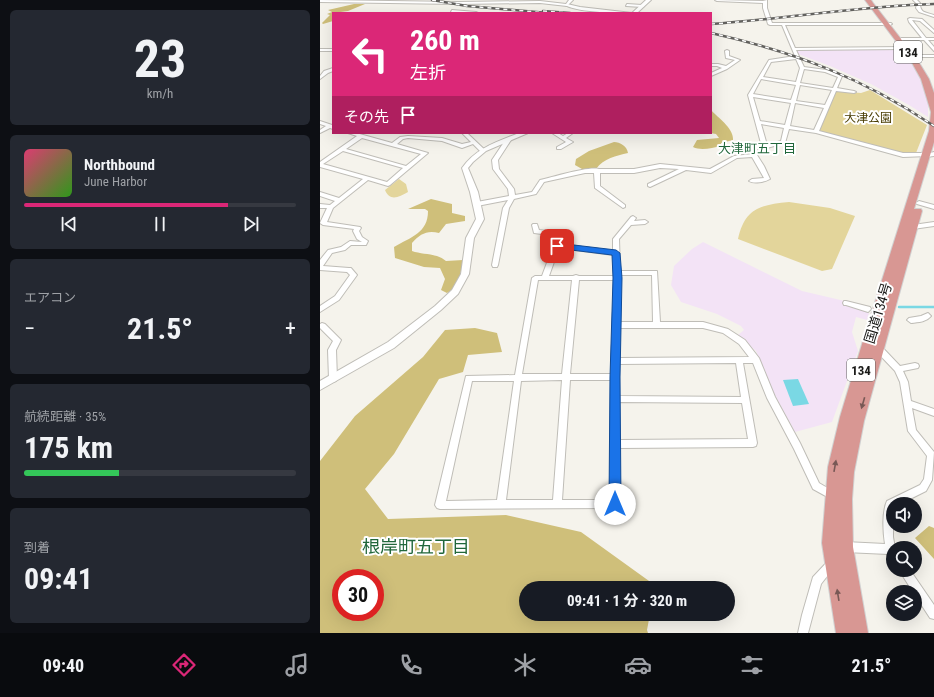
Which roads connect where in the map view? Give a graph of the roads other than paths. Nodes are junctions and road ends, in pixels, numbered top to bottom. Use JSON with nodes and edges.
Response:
{"nodes":[{"id":1,"x":462,"y":0,"type":"edge"},
{"id":2,"x":571,"y":0,"type":"edge"},
{"id":3,"x":649,"y":0,"type":"edge"},
{"id":4,"x":717,"y":0,"type":"edge"},
{"id":5,"x":868,"y":0,"type":"edge"},
{"id":6,"x":873,"y":0,"type":"edge"},
{"id":7,"x":915,"y":0,"type":"edge"},
{"id":8,"x":320,"y":1,"type":"edge"},
{"id":9,"x":384,"y":1,"type":"edge"},
{"id":10,"x":482,"y":1,"type":"edge"},
{"id":11,"x":765,"y":1,"type":"edge"},
{"id":12,"x":458,"y":3,"type":"junction"},
{"id":13,"x":627,"y":4,"type":"dead end"},
{"id":14,"x":567,"y":5,"type":"junction"},
{"id":15,"x":642,"y":6,"type":"junction"},
{"id":16,"x":451,"y":12,"type":"edge"},
{"id":17,"x":475,"y":12,"type":"edge"},
{"id":18,"x":614,"y":12,"type":"edge"},
{"id":19,"x":635,"y":12,"type":"edge"},
{"id":20,"x":934,"y":16,"type":"edge"},
{"id":21,"x":783,"y":24,"type":"junction"},
{"id":22,"x":888,"y":24,"type":"junction"},
{"id":23,"x":934,"y":32,"type":"edge"},
{"id":24,"x":902,"y":39,"type":"junction"},
{"id":25,"x":924,"y":39,"type":"junction"},
{"id":26,"x":934,"y":39,"type":"edge"},
{"id":27,"x":905,"y":48,"type":"junction"},
{"id":28,"x":794,"y":49,"type":"junction"},
{"id":29,"x":320,"y":50,"type":"edge"},
{"id":30,"x":332,"y":50,"type":"edge"},
{"id":31,"x":934,"y":50,"type":"edge"},
{"id":32,"x":727,"y":51,"type":"dead end"},
{"id":33,"x":915,"y":56,"type":"junction"},
{"id":34,"x":934,"y":56,"type":"edge"},
{"id":35,"x":798,"y":57,"type":"junction"},
{"id":36,"x":712,"y":65,"type":"edge"},
{"id":37,"x":726,"y":68,"type":"junction"},
{"id":38,"x":802,"y":68,"type":"junction"},
{"id":39,"x":332,"y":69,"type":"edge"},
{"id":40,"x":712,"y":75,"type":"edge"},
{"id":41,"x":320,"y":78,"type":"edge"},
{"id":42,"x":760,"y":78,"type":"junction"},
{"id":43,"x":799,"y":84,"type":"junction"},
{"id":44,"x":934,"y":87,"type":"edge"},
{"id":45,"x":835,"y":89,"type":"junction"},
{"id":46,"x":854,"y":92,"type":"dead end"},
{"id":47,"x":750,"y":96,"type":"junction"},
{"id":48,"x":793,"y":102,"type":"junction"},
{"id":49,"x":827,"y":107,"type":"junction"},
{"id":50,"x":934,"y":112,"type":"edge"},
{"id":51,"x":320,"y":122,"type":"edge"},
{"id":52,"x":757,"y":122,"type":"junction"},
{"id":53,"x":332,"y":127,"type":"edge"},
{"id":54,"x":787,"y":128,"type":"junction"},
{"id":55,"x":320,"y":132,"type":"edge"},
{"id":56,"x":816,"y":132,"type":"junction"},
{"id":57,"x":354,"y":134,"type":"edge"},
{"id":58,"x":465,"y":134,"type":"edge"},
{"id":59,"x":523,"y":134,"type":"edge"},
{"id":60,"x":556,"y":134,"type":"edge"},
{"id":61,"x":570,"y":134,"type":"edge"},
{"id":62,"x":361,"y":136,"type":"junction"},
{"id":63,"x":563,"y":138,"type":"junction"},
{"id":64,"x":508,"y":140,"type":"junction"},
{"id":65,"x":473,"y":143,"type":"junction"},
{"id":66,"x":393,"y":144,"type":"junction"},
{"id":67,"x":764,"y":147,"type":"junction"},
{"id":68,"x":559,"y":148,"type":"dead end"},
{"id":69,"x":342,"y":149,"type":"junction"},
{"id":70,"x":482,"y":150,"type":"junction"},
{"id":71,"x":932,"y":153,"type":"edge"},
{"id":72,"x":754,"y":155,"type":"junction"},
{"id":73,"x":320,"y":164,"type":"edge"},
{"id":74,"x":408,"y":168,"type":"junction"},
{"id":75,"x":686,"y":168,"type":"junction"},
{"id":76,"x":597,"y":170,"type":"junction"},
{"id":77,"x":367,"y":178,"type":"junction"},
{"id":78,"x":752,"y":181,"type":"dead end"},
{"id":79,"x":650,"y":185,"type":"dead end"},
{"id":80,"x":320,"y":194,"type":"edge"},
{"id":81,"x":512,"y":197,"type":"junction"},
{"id":82,"x":339,"y":200,"type":"junction"},
{"id":83,"x":919,"y":203,"type":"junction"},
{"id":84,"x":476,"y":204,"type":"junction"},
{"id":85,"x":320,"y":206,"type":"edge"},
{"id":86,"x":623,"y":206,"type":"dead end"},
{"id":87,"x":331,"y":207,"type":"junction"},
{"id":88,"x":934,"y":207,"type":"edge"},
{"id":89,"x":645,"y":222,"type":"dead end"},
{"id":90,"x":934,"y":224,"type":"edge"},
{"id":91,"x":535,"y":225,"type":"dead end"},
{"id":92,"x":913,"y":226,"type":"junction"},
{"id":93,"x":557,"y":246,"type":"junction"},
{"id":94,"x":616,"y":253,"type":"junction"},
{"id":95,"x":320,"y":265,"type":"edge"},
{"id":96,"x":495,"y":265,"type":"dead end"},
{"id":97,"x":320,"y":268,"type":"edge"},
{"id":98,"x":617,"y":276,"type":"junction"},
{"id":99,"x":545,"y":277,"type":"junction"},
{"id":100,"x":576,"y":277,"type":"junction"},
{"id":101,"x":846,"y":303,"type":"dead end"},
{"id":102,"x":320,"y":309,"type":"edge"},
{"id":103,"x":868,"y":309,"type":"dead end"},
{"id":104,"x":928,"y":316,"type":"dead end"},
{"id":105,"x":911,"y":320,"type":"dead end"},
{"id":106,"x":617,"y":325,"type":"junction"},
{"id":107,"x":657,"y":325,"type":"junction"},
{"id":108,"x":322,"y":326,"type":"dead end"},
{"id":109,"x":878,"y":348,"type":"junction"},
{"id":110,"x":739,"y":360,"type":"junction"},
{"id":111,"x":756,"y":360,"type":"junction"},
{"id":112,"x":616,"y":361,"type":"junction"},
{"id":113,"x":915,"y":366,"type":"dead end"},
{"id":114,"x":898,"y":369,"type":"junction"},
{"id":115,"x":518,"y":377,"type":"junction"},
{"id":116,"x":566,"y":377,"type":"junction"},
{"id":117,"x":615,"y":377,"type":"junction"},
{"id":118,"x":332,"y":378,"type":"junction"},
{"id":119,"x":320,"y":386,"type":"edge"},
{"id":120,"x":615,"y":400,"type":"junction"},
{"id":121,"x":746,"y":400,"type":"junction"},
{"id":122,"x":908,"y":403,"type":"junction"},
{"id":123,"x":934,"y":412,"type":"edge"},
{"id":124,"x":615,"y":444,"type":"junction"},
{"id":125,"x":838,"y":497,"type":"junction"},
{"id":126,"x":501,"y":505,"type":"junction"},
{"id":127,"x":556,"y":505,"type":"junction"},
{"id":128,"x":890,"y":541,"type":"edge"},
{"id":129,"x":845,"y":547,"type":"junction"},
{"id":130,"x":886,"y":551,"type":"edge"},
{"id":131,"x":834,"y":561,"type":"junction"},
{"id":132,"x":909,"y":577,"type":"edge"},
{"id":133,"x":934,"y":614,"type":"edge"},
{"id":134,"x":803,"y":633,"type":"edge"},
{"id":135,"x":846,"y":633,"type":"edge"},
{"id":136,"x":859,"y":633,"type":"edge"}],
"edges":[{"from":1,"to":12,"type":"street"},
{"from":2,"to":14,"type":"street"},
{"from":3,"to":15,"type":"street"},
{"from":4,"to":11,"type":"street"},
{"from":5,"to":22,"type":"highway","name":"国道134号","number":"134"},
{"from":6,"to":22,"type":"highway","name":"国道134号","number":"134"},
{"from":7,"to":20,"type":"street"},
{"from":8,"to":9,"type":"street"},
{"from":9,"to":12,"type":"street"},
{"from":10,"to":12,"type":"street"},
{"from":10,"to":14,"type":"street"},
{"from":10,"to":17,"type":"street"},
{"from":11,"to":21,"type":"street"},
{"from":12,"to":16,"type":"street"},
{"from":13,"to":15,"type":"street"},
{"from":14,"to":18,"type":"street"},
{"from":15,"to":19,"type":"street"},
{"from":21,"to":22,"type":"street"},
{"from":21,"to":28,"type":"street"},
{"from":22,"to":24,"type":"highway","name":"国道134号","number":"134"},
{"from":22,"to":27,"type":"highway","name":"国道134号","number":"134"},
{"from":23,"to":25,"type":"street"},
{"from":24,"to":25,"type":"street"},
{"from":24,"to":33,"type":"highway","name":"国道134号","number":"134"},
{"from":25,"to":26,"type":"street"},
{"from":25,"to":31,"type":"street"},
{"from":27,"to":28,"type":"street"},
{"from":27,"to":50,"type":"highway","name":"国道134号","number":"134"},
{"from":28,"to":35,"type":"street"},
{"from":29,"to":30,"type":"street"},
{"from":32,"to":37,"type":"street"},
{"from":33,"to":34,"type":"street"},
{"from":33,"to":44,"type":"highway","name":"国道134号","number":"134"},
{"from":35,"to":38,"type":"street"},
{"from":35,"to":42,"type":"street"},
{"from":36,"to":37,"type":"street"},
{"from":37,"to":40,"type":"street"},
{"from":38,"to":43,"type":"street"},
{"from":38,"to":45,"type":"street"},
{"from":39,"to":41,"type":"street"},
{"from":42,"to":43,"type":"street"},
{"from":42,"to":47,"type":"street"},
{"from":43,"to":45,"type":"street"},
{"from":43,"to":48,"type":"street"},
{"from":45,"to":46,"type":"street"},
{"from":45,"to":49,"type":"street"},
{"from":47,"to":48,"type":"street"},
{"from":47,"to":52,"type":"street"},
{"from":48,"to":49,"type":"street"},
{"from":48,"to":54,"type":"street"},
{"from":49,"to":56,"type":"street"},
{"from":50,"to":71,"type":"highway","name":"国道134号","number":"134"},
{"from":51,"to":53,"type":"street"},
{"from":52,"to":54,"type":"street"},
{"from":52,"to":67,"type":"street"},
{"from":53,"to":55,"type":"street"},
{"from":54,"to":56,"type":"street"},
{"from":54,"to":67,"type":"street"},
{"from":56,"to":71,"type":"street"},
{"from":57,"to":62,"type":"street"},
{"from":58,"to":65,"type":"street"},
{"from":59,"to":64,"type":"street"},
{"from":60,"to":63,"type":"street"},
{"from":61,"to":63,"type":"street"},
{"from":62,"to":66,"type":"street"},
{"from":62,"to":69,"type":"street"},
{"from":63,"to":68,"type":"street"},
{"from":64,"to":70,"type":"street"},
{"from":64,"to":81,"type":"street"},
{"from":65,"to":66,"type":"street"},
{"from":65,"to":70,"type":"street"},
{"from":66,"to":74,"type":"street"},
{"from":67,"to":72,"type":"street"},
{"from":69,"to":73,"type":"street"},
{"from":69,"to":74,"type":"street"},
{"from":70,"to":84,"type":"street"},
{"from":71,"to":83,"type":"highway","name":"国道134号","number":"134"},
{"from":125,"to":71,"type":"highway","name":"国道134号","number":"134","one_way":true},
{"from":72,"to":75,"type":"street"},
{"from":72,"to":78,"type":"street"},
{"from":73,"to":77,"type":"street"},
{"from":74,"to":77,"type":"street"},
{"from":75,"to":76,"type":"street"},
{"from":75,"to":79,"type":"street"},
{"from":76,"to":81,"type":"street"},
{"from":76,"to":86,"type":"street"},
{"from":77,"to":82,"type":"street"},
{"from":80,"to":82,"type":"street"},
{"from":81,"to":84,"type":"street"},
{"from":81,"to":96,"type":"street"},
{"from":82,"to":87,"type":"street"},
{"from":83,"to":88,"type":"street"},
{"from":83,"to":92,"type":"highway","name":"国道134号","number":"134"},
{"from":84,"to":118,"type":"street"},
{"from":85,"to":87,"type":"street"},
{"from":87,"to":95,"type":"street"},
{"from":89,"to":94,"type":"street"},
{"from":90,"to":92,"type":"street"},
{"from":91,"to":93,"type":"street"},
{"from":92,"to":109,"type":"highway","name":"国道134号","number":"134"},
{"from":93,"to":94,"type":"street"},
{"from":93,"to":99,"type":"street"},
{"from":94,"to":98,"type":"street"},
{"from":97,"to":102,"type":"street"},
{"from":98,"to":100,"type":"street"},
{"from":98,"to":106,"type":"street"},
{"from":98,"to":107,"type":"street"},
{"from":99,"to":100,"type":"street"},
{"from":99,"to":115,"type":"street"},
{"from":100,"to":116,"type":"street"},
{"from":101,"to":103,"type":"street"},
{"from":104,"to":105,"type":"street"},
{"from":106,"to":107,"type":"street"},
{"from":106,"to":112,"type":"street"},
{"from":107,"to":111,"type":"street"},
{"from":108,"to":118,"type":"street"},
{"from":109,"to":114,"type":"street"},
{"from":109,"to":125,"type":"highway","name":"国道134号","number":"134","one_way":true},
{"from":110,"to":111,"type":"street"},
{"from":110,"to":112,"type":"street"},
{"from":110,"to":121,"type":"street"},
{"from":111,"to":125,"type":"street"},
{"from":112,"to":117,"type":"street"},
{"from":113,"to":114,"type":"street"},
{"from":114,"to":122,"type":"street"},
{"from":115,"to":116,"type":"street"},
{"from":115,"to":126,"type":"street"},
{"from":115,"to":126,"type":"street"},
{"from":116,"to":117,"type":"street"},
{"from":116,"to":127,"type":"street"},
{"from":117,"to":120,"type":"street"},
{"from":118,"to":119,"type":"street"},
{"from":120,"to":121,"type":"street"},
{"from":120,"to":124,"type":"street"},
{"from":121,"to":124,"type":"street"},
{"from":122,"to":123,"type":"street"},
{"from":122,"to":128,"type":"street"},
{"from":124,"to":127,"type":"street"},
{"from":125,"to":129,"type":"highway","name":"国道134号","number":"134"},
{"from":125,"to":131,"type":"highway","name":"国道134号","number":"134"},
{"from":126,"to":127,"type":"street"},
{"from":129,"to":130,"type":"street"},
{"from":129,"to":136,"type":"highway","name":"国道134号","number":"134"},
{"from":131,"to":134,"type":"street"},
{"from":135,"to":131,"type":"highway","name":"国道134号","number":"134","one_way":true},
{"from":132,"to":133,"type":"street"}]}
